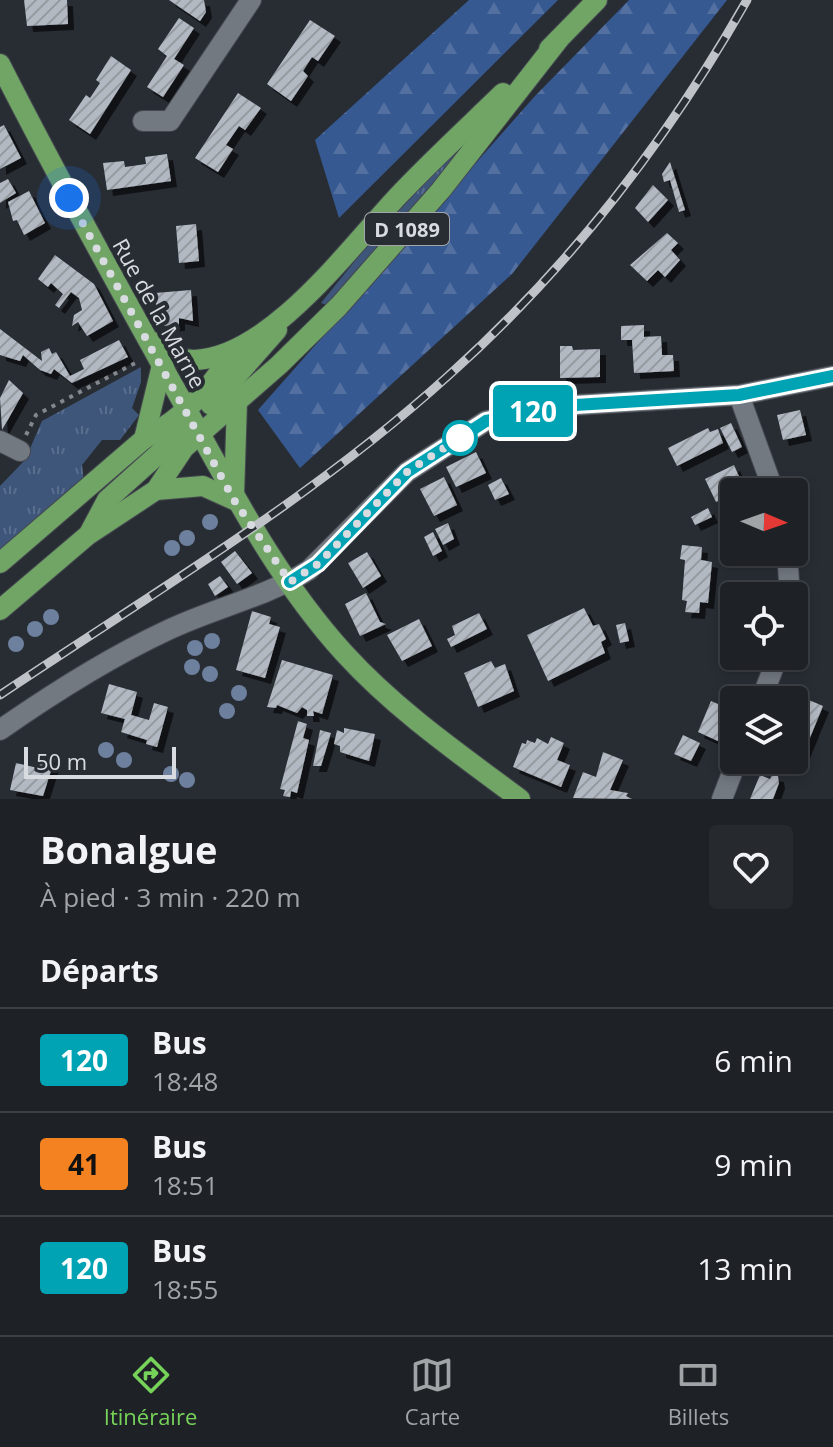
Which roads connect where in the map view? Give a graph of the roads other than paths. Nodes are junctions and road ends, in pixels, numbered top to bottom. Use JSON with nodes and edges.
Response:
{"nodes":[{"id":1,"x":251,"y":0,"type":"edge"},
{"id":2,"x":597,"y":0,"type":"edge"},
{"id":3,"x":559,"y":39,"type":"junction"},
{"id":4,"x":0,"y":64,"type":"edge"},
{"id":5,"x":143,"y":121,"type":"dead end"},
{"id":6,"x":304,"y":300,"type":"junction"},
{"id":7,"x":234,"y":351,"type":"junction"},
{"id":8,"x":156,"y":353,"type":"junction"},
{"id":9,"x":833,"y":376,"type":"edge"},
{"id":10,"x":739,"y":395,"type":"junction"},
{"id":11,"x":237,"y":402,"type":"junction"},
{"id":12,"x":187,"y":410,"type":"junction"},
{"id":13,"x":199,"y":434,"type":"junction"},
{"id":14,"x":144,"y":439,"type":"junction"},
{"id":15,"x":0,"y":441,"type":"edge"},
{"id":16,"x":20,"y":451,"type":"road end"},
{"id":17,"x":769,"y":478,"type":"edge"},
{"id":18,"x":156,"y":490,"type":"junction"},
{"id":19,"x":234,"y":500,"type":"junction"},
{"id":20,"x":88,"y":535,"type":"junction"},
{"id":21,"x":0,"y":563,"type":"edge"},
{"id":22,"x":290,"y":582,"type":"junction"},
{"id":23,"x":0,"y":610,"type":"edge"},
{"id":24,"x":0,"y":730,"type":"edge"},
{"id":25,"x":732,"y":774,"type":"edge"},
{"id":26,"x":520,"y":799,"type":"edge"},
{"id":27,"x":722,"y":799,"type":"edge"}],
"edges":[{"from":1,"to":5,"type":"street"},
{"from":2,"to":3,"type":"main road","number":"D 1089"},
{"from":3,"to":6,"type":"main road","number":"D 1089"},
{"from":3,"to":11,"type":"main road","number":"D 1089"},
{"from":4,"to":8,"type":"main road","name":"Rue de la Marne"},
{"from":6,"to":7,"type":"main road","number":"D 1089"},
{"from":6,"to":13,"type":"main road","number":"D 1089"},
{"from":7,"to":8,"type":"main road"},
{"from":7,"to":12,"type":"main road","number":"D 1089"},
{"from":8,"to":12,"type":"main road","name":"Rue de la Marne"},
{"from":8,"to":14,"type":"main road"},
{"from":9,"to":10,"type":"street"},
{"from":10,"to":17,"type":"street"},
{"from":10,"to":22,"type":"street"},
{"from":11,"to":13,"type":"main road","number":"D 1089"},
{"from":11,"to":19,"type":"main road"},
{"from":12,"to":13,"type":"main road","name":"Rue de la Marne"},
{"from":12,"to":14,"type":"main road","number":"D 1089"},
{"from":12,"to":20,"type":"main road","number":"D 1089"},
{"from":13,"to":18,"type":"main road","number":"D 1089"},
{"from":13,"to":19,"type":"main road","name":"Rue de la Marne"},
{"from":14,"to":21,"type":"main road","number":"D 1089"},
{"from":15,"to":16,"type":"street"},
{"from":18,"to":19,"type":"main road"},
{"from":18,"to":20,"type":"main road","number":"D 1089"},
{"from":19,"to":22,"type":"main road","name":"Rue de la Marne"},
{"from":20,"to":23,"type":"main road","number":"D 1089"},
{"from":22,"to":24,"type":"street"},
{"from":22,"to":26,"type":"main road","name":"Rue de la Marne"},
{"from":25,"to":27,"type":"street"}]}
